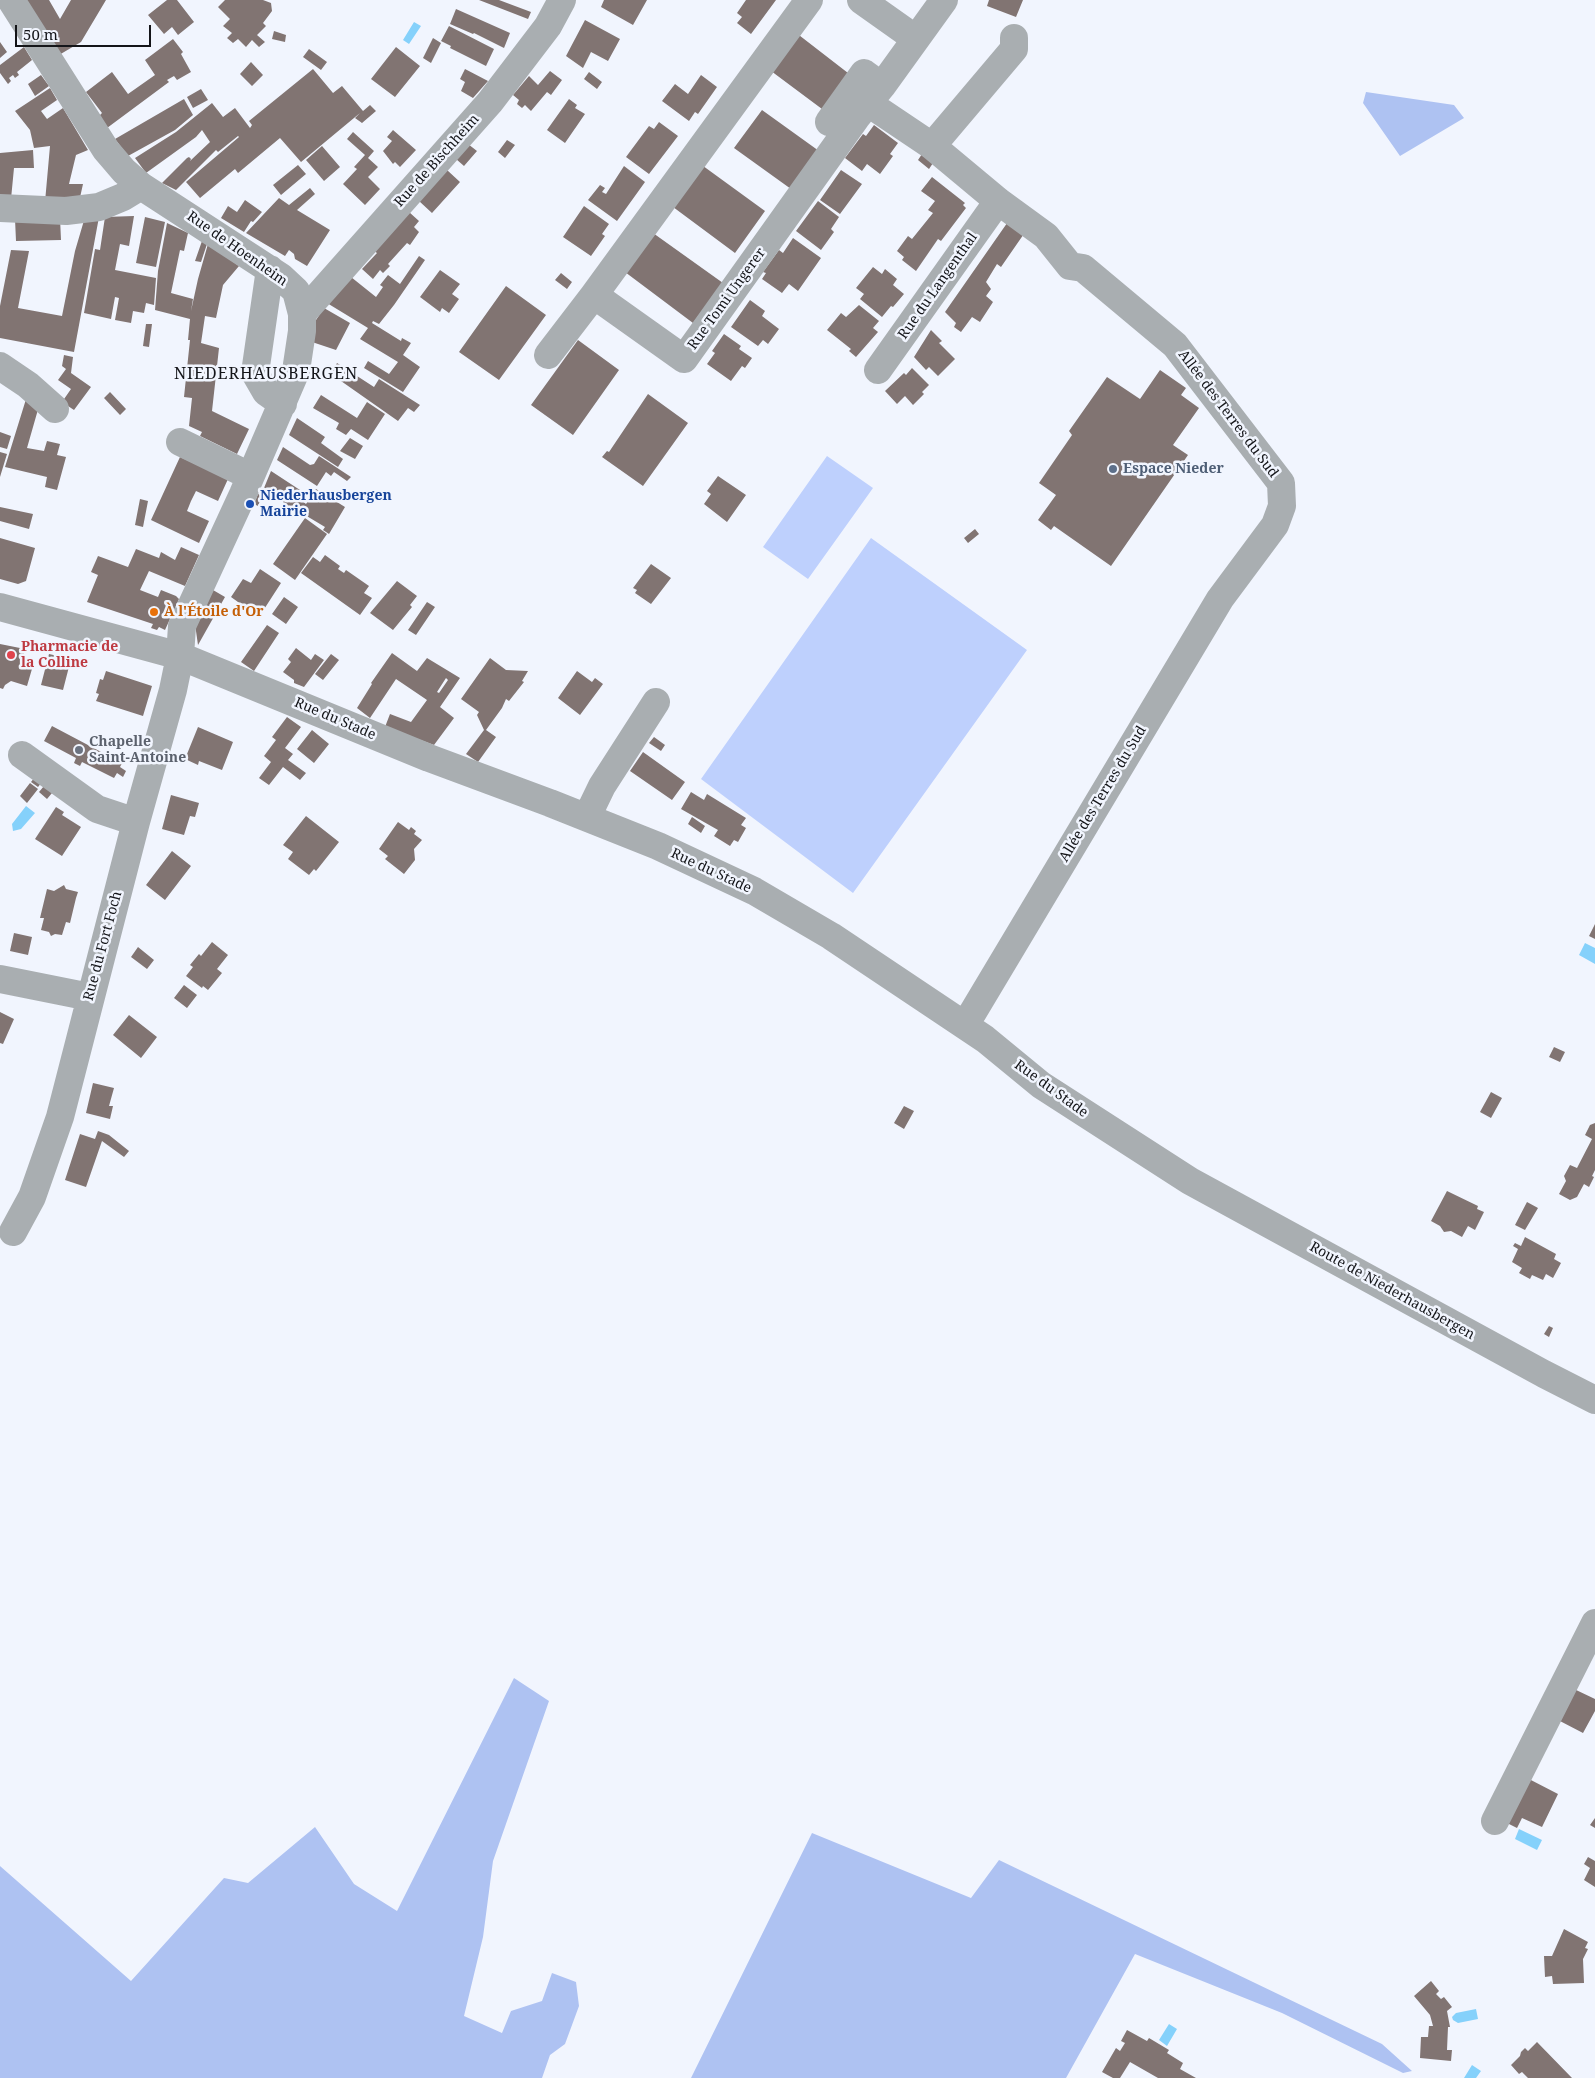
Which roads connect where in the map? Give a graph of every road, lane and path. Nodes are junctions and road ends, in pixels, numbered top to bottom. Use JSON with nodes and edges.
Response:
{"nodes":[{"id":1,"x":11,"y":0,"type":"edge"},
{"id":2,"x":562,"y":0,"type":"edge"},
{"id":3,"x":810,"y":0,"type":"edge"},
{"id":4,"x":861,"y":0,"type":"edge"},
{"id":5,"x":944,"y":0,"type":"edge"},
{"id":6,"x":1014,"y":38,"type":"dead end"},
{"id":7,"x":916,"y":39,"type":"junction"},
{"id":8,"x":875,"y":95,"type":"junction"},
{"id":9,"x":829,"y":122,"type":"dead end"},
{"id":10,"x":932,"y":146,"type":"junction"},
{"id":11,"x":141,"y":186,"type":"junction"},
{"id":12,"x":998,"y":201,"type":"junction"},
{"id":13,"x":0,"y":208,"type":"edge"},
{"id":14,"x":270,"y":269,"type":"junction"},
{"id":15,"x":594,"y":295,"type":"junction"},
{"id":16,"x":302,"y":314,"type":"junction"},
{"id":17,"x":548,"y":355,"type":"dead end"},
{"id":18,"x":0,"y":366,"type":"edge"},
{"id":19,"x":878,"y":370,"type":"dead end"},
{"id":20,"x":283,"y":404,"type":"junction"},
{"id":21,"x":55,"y":409,"type":"dead end"},
{"id":22,"x":180,"y":442,"type":"dead end"},
{"id":23,"x":250,"y":476,"type":"junction"},
{"id":24,"x":0,"y":608,"type":"edge"},
{"id":25,"x":180,"y":656,"type":"junction"},
{"id":26,"x":656,"y":702,"type":"dead end"},
{"id":27,"x":22,"y":755,"type":"dead end"},
{"id":28,"x":587,"y":817,"type":"junction"},
{"id":29,"x":136,"y":822,"type":"junction"},
{"id":30,"x":0,"y":979,"type":"edge"},
{"id":31,"x":90,"y":997,"type":"junction"},
{"id":32,"x":964,"y":1025,"type":"junction"},
{"id":33,"x":1190,"y":1181,"type":"joint"},
{"id":34,"x":13,"y":1232,"type":"dead end"},
{"id":35,"x":1595,"y":1400,"type":"edge"},
{"id":36,"x":1595,"y":1623,"type":"edge"},
{"id":37,"x":1495,"y":1821,"type":"dead end"}],
"edges":[{"from":1,"to":11,"type":"street","name":"Rue de Hoenheim"},
{"from":2,"to":16,"type":"street","name":"Rue de Bischheim"},
{"from":3,"to":15,"type":"street"},
{"from":4,"to":7,"type":"street"},
{"from":5,"to":7,"type":"street","name":"Rue Tomi Ungerer"},
{"from":6,"to":10,"type":"street"},
{"from":7,"to":8,"type":"street","name":"Rue Tomi Ungerer"},
{"from":8,"to":9,"type":"street","name":"Allée des Terres du Sud"},
{"from":8,"to":10,"type":"street","name":"Allée des Terres du Sud"},
{"from":8,"to":15,"type":"street","name":"Rue Tomi Ungerer"},
{"from":10,"to":12,"type":"street","name":"Allée des Terres du Sud"},
{"from":11,"to":13,"type":"street"},
{"from":11,"to":14,"type":"street","name":"Rue de Hoenheim"},
{"from":12,"to":19,"type":"street","name":"Rue du Langenthal"},
{"from":12,"to":32,"type":"street","name":"Allée des Terres du Sud"},
{"from":14,"to":16,"type":"street","name":"Rue de Hoenheim"},
{"from":14,"to":20,"type":"street"},
{"from":15,"to":17,"type":"street"},
{"from":16,"to":20,"type":"street","name":"Rue de Hoenheim"},
{"from":18,"to":21,"type":"street"},
{"from":20,"to":23,"type":"street","name":"Rue de Hoenheim"},
{"from":22,"to":23,"type":"street"},
{"from":23,"to":25,"type":"street","name":"Rue de Hoenheim"},
{"from":24,"to":25,"type":"street","name":"Rue du Stade"},
{"from":25,"to":28,"type":"street","name":"Rue du Stade"},
{"from":25,"to":29,"type":"street","name":"Rue du Fort Foch"},
{"from":26,"to":28,"type":"street"},
{"from":27,"to":29,"type":"street"},
{"from":28,"to":32,"type":"street","name":"Rue du Stade"},
{"from":29,"to":31,"type":"street","name":"Rue du Fort Foch"},
{"from":30,"to":31,"type":"street"},
{"from":31,"to":34,"type":"street","name":"Rue du Fort Foch"},
{"from":32,"to":33,"type":"street","name":"Rue du Stade"},
{"from":33,"to":35,"type":"street","name":"Route de Niederhausbergen"},
{"from":36,"to":37,"type":"street"}]}
